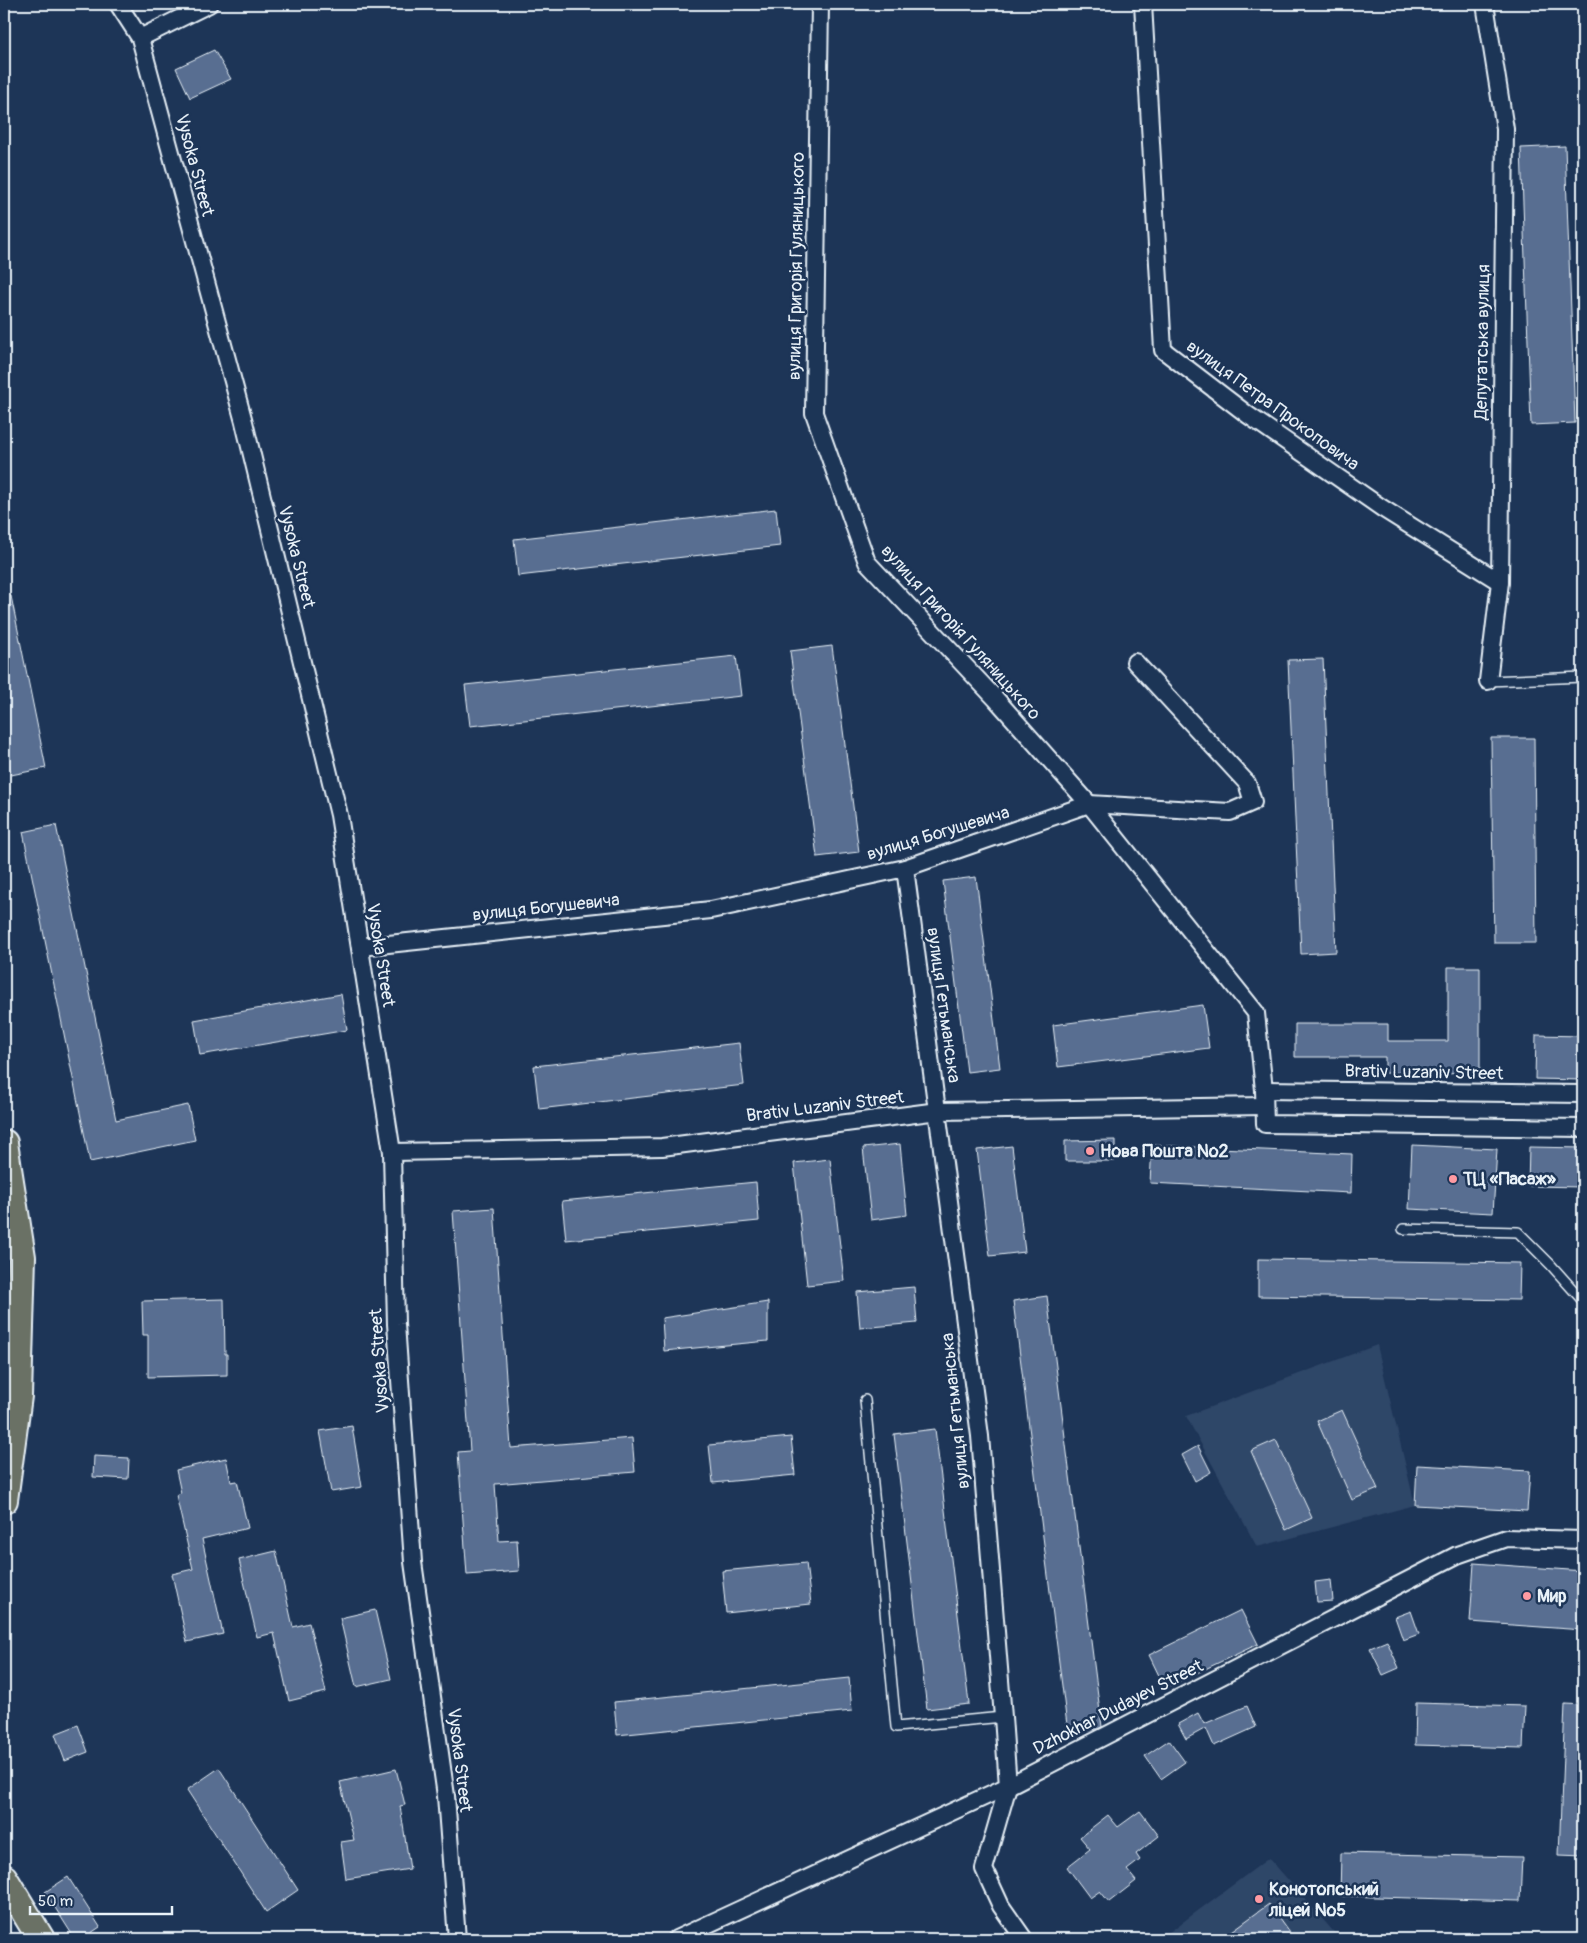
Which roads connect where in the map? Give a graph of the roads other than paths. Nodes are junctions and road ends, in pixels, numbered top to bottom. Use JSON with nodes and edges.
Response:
{"nodes":[{"id":1,"x":118,"y":4,"type":"edge"},
{"id":2,"x":209,"y":4,"type":"edge"},
{"id":3,"x":820,"y":4,"type":"edge"},
{"id":4,"x":1143,"y":4,"type":"edge"},
{"id":5,"x":1485,"y":4,"type":"edge"},
{"id":6,"x":140,"y":38,"type":"junction"},
{"id":7,"x":1500,"y":582,"type":"junction"},
{"id":8,"x":1135,"y":662,"type":"dead end"},
{"id":9,"x":1583,"y":677,"type":"edge"},
{"id":10,"x":1488,"y":682,"type":"joint"},
{"id":11,"x":1089,"y":804,"type":"junction"},
{"id":12,"x":905,"y":868,"type":"junction"},
{"id":13,"x":360,"y":947,"type":"junction"},
{"id":14,"x":1583,"y":1094,"type":"edge"},
{"id":15,"x":1264,"y":1098,"type":"junction"},
{"id":16,"x":938,"y":1111,"type":"junction"},
{"id":17,"x":1583,"y":1128,"type":"edge"},
{"id":18,"x":4,"y":1143,"type":"edge"},
{"id":19,"x":392,"y":1152,"type":"junction"},
{"id":20,"x":1402,"y":1229,"type":"dead end"},
{"id":21,"x":1583,"y":1302,"type":"edge"},
{"id":22,"x":865,"y":1400,"type":"dead end"},
{"id":23,"x":4,"y":1500,"type":"edge"},
{"id":24,"x":1583,"y":1540,"type":"edge"},
{"id":25,"x":1002,"y":1717,"type":"junction"},
{"id":26,"x":1008,"y":1786,"type":"junction"},
{"id":27,"x":4,"y":1878,"type":"edge"},
{"id":28,"x":41,"y":1939,"type":"edge"},
{"id":29,"x":457,"y":1939,"type":"edge"},
{"id":30,"x":676,"y":1939,"type":"edge"},
{"id":31,"x":1024,"y":1939,"type":"edge"}],
"edges":[{"from":1,"to":6,"type":"street","name":"Vysoka Street"},
{"from":2,"to":6,"type":"street"},
{"from":3,"to":11,"type":"street","name":"вулиця Григорія Гуляницького"},
{"from":4,"to":7,"type":"street","name":"вулиця Петра Прокоповича"},
{"from":5,"to":7,"type":"street","name":"Депутатська вулиця"},
{"from":6,"to":13,"type":"street","name":"Vysoka Street"},
{"from":7,"to":10,"type":"street","name":"Депутатська вулиця"},
{"from":8,"to":11,"type":"street","name":"вулиця Богушевича"},
{"from":9,"to":10,"type":"lane"},
{"from":11,"to":12,"type":"street","name":"вулиця Богушевича"},
{"from":11,"to":15,"type":"street","name":"вулиця Григорія Гуляницького"},
{"from":12,"to":13,"type":"street","name":"вулиця Богушевича"},
{"from":12,"to":16,"type":"street","name":"вулиця Гетьманська"},
{"from":13,"to":19,"type":"street","name":"Vysoka Street"},
{"from":14,"to":15,"type":"street","name":"Brativ Luzaniv Street"},
{"from":15,"to":16,"type":"street","name":"Brativ Luzaniv Street"},
{"from":15,"to":17,"type":"street","name":"вулиця Григорія Гуляницького"},
{"from":16,"to":19,"type":"street","name":"Brativ Luzaniv Street"},
{"from":16,"to":25,"type":"street","name":"вулиця Гетьманська"},
{"from":18,"to":23,"type":"main road"},
{"from":19,"to":29,"type":"street","name":"Vysoka Street"},
{"from":20,"to":21,"type":"lane"},
{"from":22,"to":25,"type":"lane"},
{"from":24,"to":26,"type":"street","name":"Dzhokhar Dudayev Street"},
{"from":25,"to":26,"type":"street","name":"вулиця Гетьманська"},
{"from":26,"to":30,"type":"street","name":"Dzhokhar Dudayev Street"},
{"from":26,"to":31,"type":"street","name":"вулиця Гетьманська"},
{"from":27,"to":28,"type":"main road"}]}
